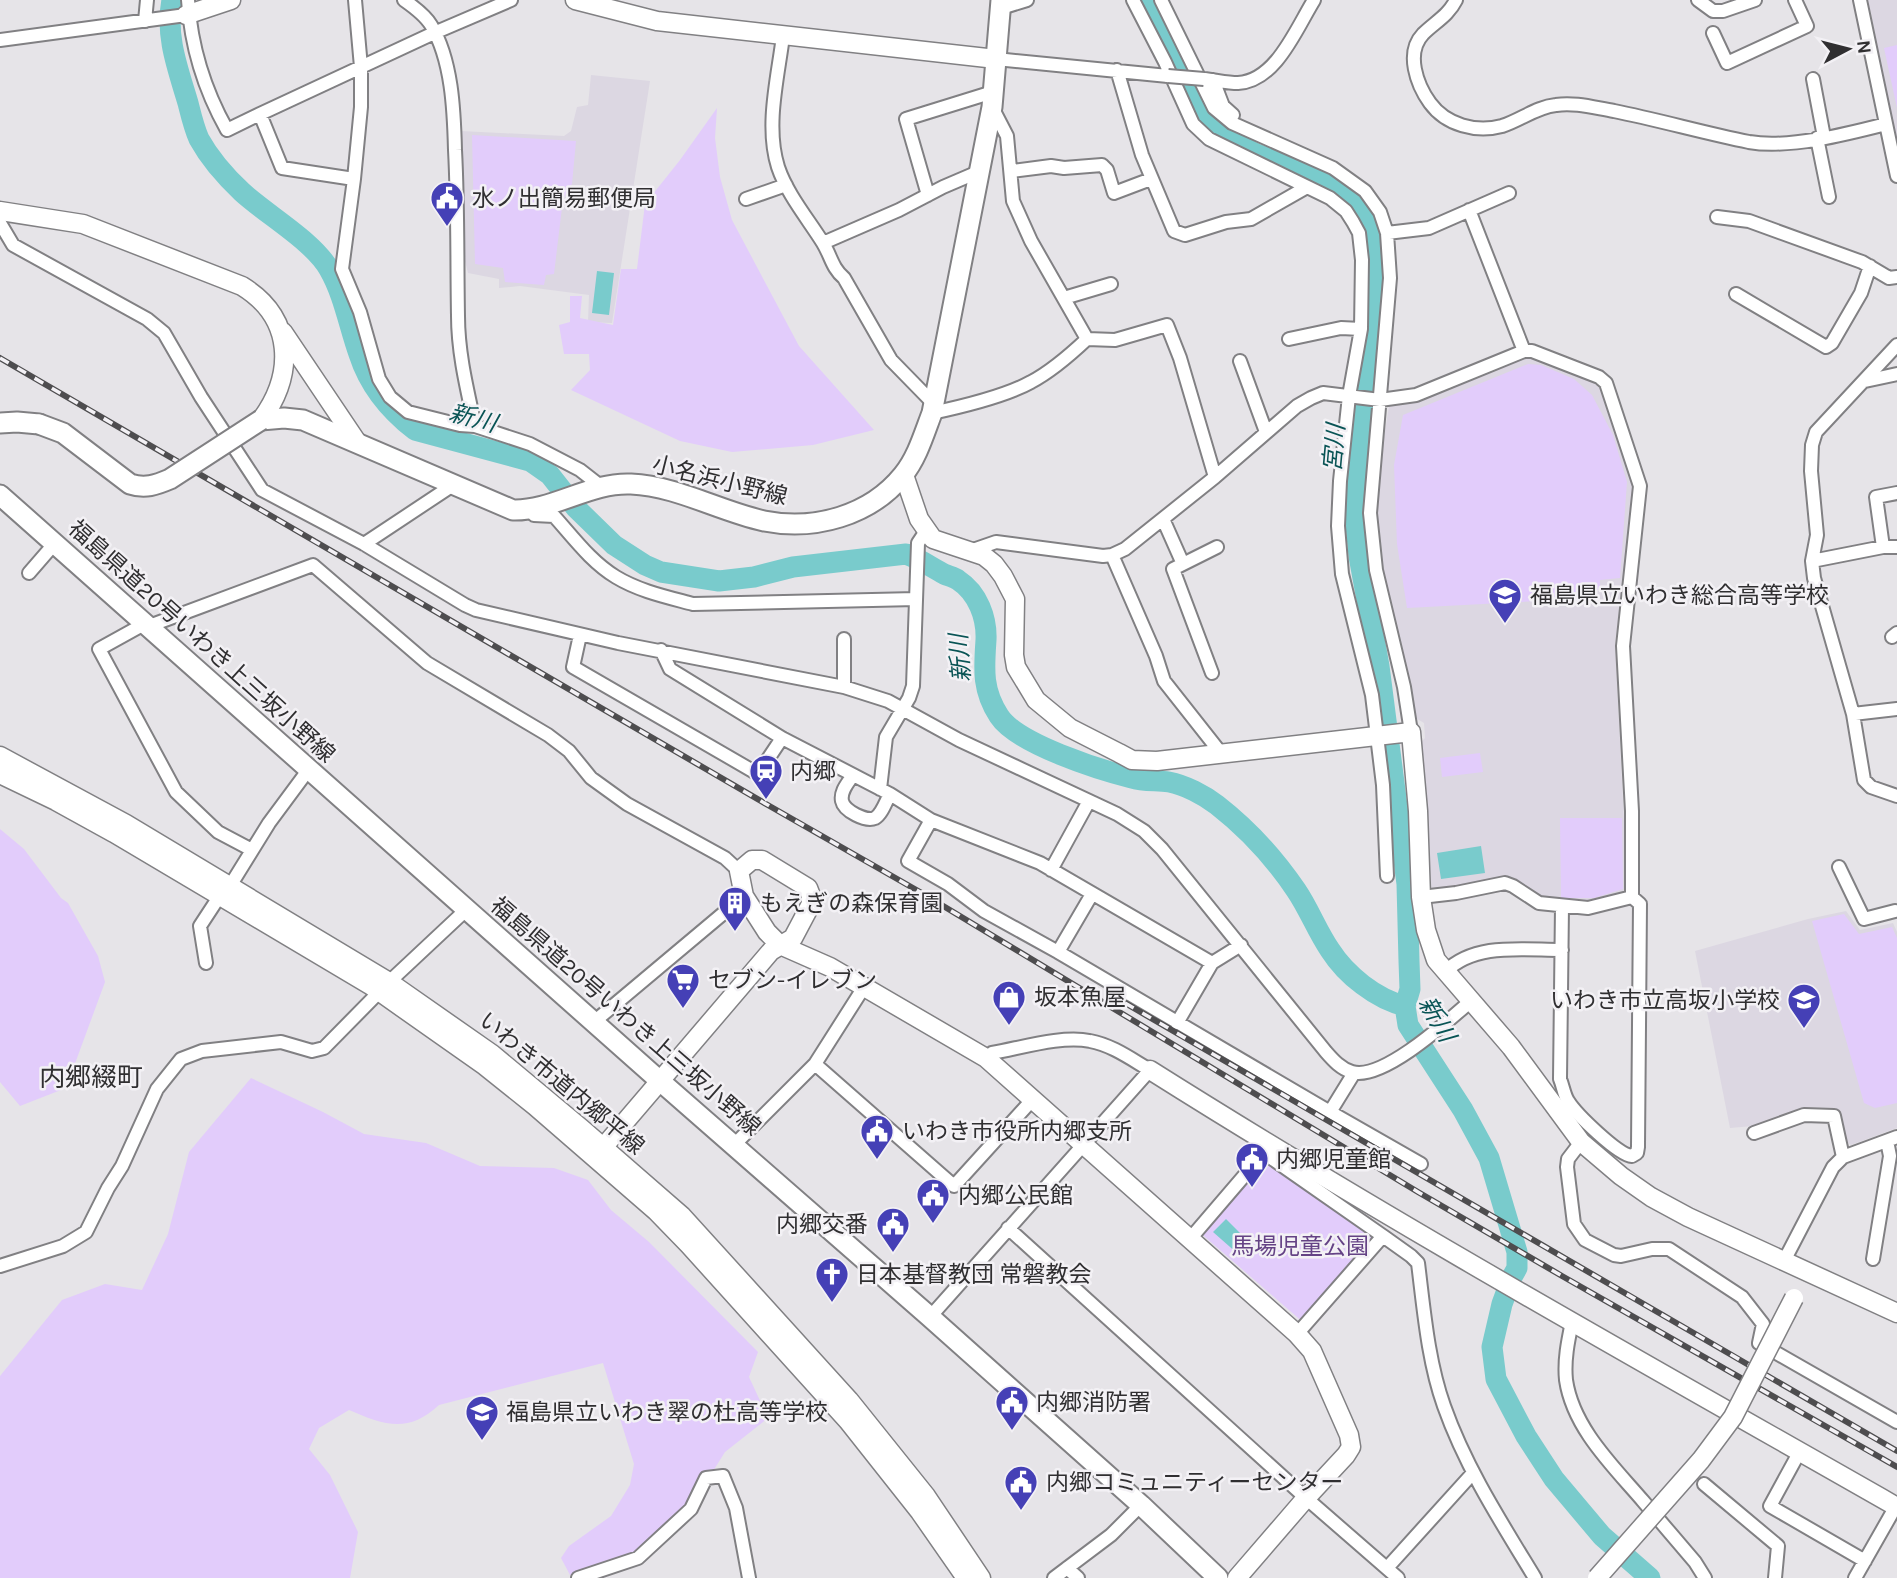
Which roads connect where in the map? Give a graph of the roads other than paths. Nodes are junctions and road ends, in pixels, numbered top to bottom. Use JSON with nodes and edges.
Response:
{"nodes":[{"id":1,"x":147,"y":0,"type":"edge"},
{"id":2,"x":231,"y":0,"type":"edge"},
{"id":3,"x":355,"y":0,"type":"edge"},
{"id":4,"x":404,"y":0,"type":"edge"},
{"id":5,"x":511,"y":0,"type":"edge"},
{"id":6,"x":575,"y":0,"type":"edge"},
{"id":7,"x":1027,"y":0,"type":"edge"},
{"id":8,"x":1133,"y":0,"type":"edge"},
{"id":9,"x":1161,"y":0,"type":"edge"},
{"id":10,"x":1314,"y":0,"type":"edge"},
{"id":11,"x":1456,"y":0,"type":"edge"},
{"id":12,"x":1698,"y":0,"type":"edge"},
{"id":13,"x":1755,"y":0,"type":"edge"},
{"id":14,"x":1795,"y":0,"type":"edge"},
{"id":15,"x":1860,"y":0,"type":"edge"},
{"id":16,"x":1001,"y":4,"type":"edge"},
{"id":17,"x":188,"y":10,"type":"edge"},
{"id":18,"x":147,"y":20,"type":"junction"},
{"id":19,"x":434,"y":33,"type":"junction"},
{"id":20,"x":1713,"y":33,"type":"dead end"},
{"id":21,"x":783,"y":36,"type":"junction"},
{"id":22,"x":0,"y":40,"type":"edge"},
{"id":23,"x":996,"y":59,"type":"junction"},
{"id":24,"x":361,"y":67,"type":"junction"},
{"id":25,"x":1117,"y":71,"type":"junction"},
{"id":26,"x":1209,"y":79,"type":"junction"},
{"id":27,"x":1813,"y":79,"type":"dead end"},
{"id":28,"x":993,"y":99,"type":"junction"},
{"id":29,"x":260,"y":114,"type":"junction"},
{"id":30,"x":1886,"y":124,"type":"junction"},
{"id":31,"x":1245,"y":129,"type":"junction"},
{"id":32,"x":1821,"y":137,"type":"junction"},
{"id":33,"x":1012,"y":171,"type":"junction"},
{"id":34,"x":978,"y":172,"type":"junction"},
{"id":35,"x":1897,"y":176,"type":"edge"},
{"id":36,"x":354,"y":179,"type":"junction"},
{"id":37,"x":1152,"y":180,"type":"junction"},
{"id":38,"x":786,"y":185,"type":"junction"},
{"id":39,"x":1307,"y":187,"type":"junction"},
{"id":40,"x":1509,"y":193,"type":"dead end"},
{"id":41,"x":928,"y":195,"type":"junction"},
{"id":42,"x":1829,"y":197,"type":"dead end"},
{"id":43,"x":746,"y":199,"type":"dead end"},
{"id":44,"x":1469,"y":210,"type":"junction"},
{"id":45,"x":0,"y":211,"type":"edge"},
{"id":46,"x":1717,"y":217,"type":"dead end"},
{"id":47,"x":0,"y":223,"type":"edge"},
{"id":48,"x":1387,"y":233,"type":"junction"},
{"id":49,"x":823,"y":243,"type":"junction"},
{"id":50,"x":1870,"y":266,"type":"junction"},
{"id":51,"x":1897,"y":277,"type":"edge"},
{"id":52,"x":1111,"y":284,"type":"dead end"},
{"id":53,"x":1736,"y":294,"type":"dead end"},
{"id":54,"x":1064,"y":298,"type":"junction"},
{"id":55,"x":278,"y":323,"type":"junction"},
{"id":56,"x":1361,"y":329,"type":"junction"},
{"id":57,"x":1087,"y":339,"type":"junction"},
{"id":58,"x":1289,"y":339,"type":"dead end"},
{"id":59,"x":1897,"y":345,"type":"edge"},
{"id":60,"x":1524,"y":351,"type":"junction"},
{"id":61,"x":1240,"y":362,"type":"dead end"},
{"id":62,"x":1897,"y":374,"type":"edge"},
{"id":63,"x":1865,"y":381,"type":"junction"},
{"id":64,"x":1351,"y":396,"type":"junction"},
{"id":65,"x":1377,"y":399,"type":"junction"},
{"id":66,"x":933,"y":408,"type":"junction"},
{"id":67,"x":261,"y":420,"type":"junction"},
{"id":68,"x":0,"y":424,"type":"edge"},
{"id":69,"x":475,"y":426,"type":"junction"},
{"id":70,"x":1266,"y":432,"type":"junction"},
{"id":71,"x":357,"y":442,"type":"junction"},
{"id":72,"x":904,"y":475,"type":"junction"},
{"id":73,"x":1215,"y":477,"type":"junction"},
{"id":74,"x":453,"y":485,"type":"junction"},
{"id":75,"x":596,"y":490,"type":"junction"},
{"id":76,"x":1897,"y":493,"type":"edge"},
{"id":77,"x":0,"y":495,"type":"edge"},
{"id":78,"x":513,"y":510,"type":"junction"},
{"id":79,"x":1163,"y":519,"type":"junction"},
{"id":80,"x":926,"y":531,"type":"junction"},
{"id":81,"x":55,"y":543,"type":"junction"},
{"id":82,"x":363,"y":544,"type":"junction"},
{"id":83,"x":1217,"y":547,"type":"dead end"},
{"id":84,"x":1883,"y":547,"type":"junction"},
{"id":85,"x":1897,"y":547,"type":"edge"},
{"id":86,"x":970,"y":551,"type":"junction"},
{"id":87,"x":1112,"y":555,"type":"junction"},
{"id":88,"x":1812,"y":561,"type":"junction"},
{"id":89,"x":1181,"y":565,"type":"junction"},
{"id":90,"x":29,"y":573,"type":"dead end"},
{"id":91,"x":916,"y":597,"type":"junction"},
{"id":92,"x":147,"y":625,"type":"junction"},
{"id":93,"x":580,"y":635,"type":"junction"},
{"id":94,"x":844,"y":639,"type":"dead end"},
{"id":95,"x":661,"y":650,"type":"junction"},
{"id":96,"x":1212,"y":673,"type":"dead end"},
{"id":97,"x":844,"y":687,"type":"junction"},
{"id":98,"x":902,"y":708,"type":"junction"},
{"id":99,"x":1897,"y":709,"type":"edge"},
{"id":100,"x":1853,"y":715,"type":"junction"},
{"id":101,"x":1406,"y":732,"type":"junction"},
{"id":102,"x":1378,"y":735,"type":"junction"},
{"id":103,"x":782,"y":737,"type":"junction"},
{"id":104,"x":1220,"y":752,"type":"junction"},
{"id":105,"x":0,"y":756,"type":"edge"},
{"id":106,"x":309,"y":769,"type":"junction"},
{"id":107,"x":0,"y":774,"type":"edge"},
{"id":108,"x":853,"y":775,"type":"junction"},
{"id":109,"x":885,"y":792,"type":"junction"},
{"id":110,"x":1897,"y":796,"type":"edge"},
{"id":111,"x":1089,"y":801,"type":"junction"},
{"id":112,"x":931,"y":820,"type":"junction"},
{"id":113,"x":251,"y":850,"type":"junction"},
{"id":114,"x":1839,"y":867,"type":"dead end"},
{"id":115,"x":739,"y":870,"type":"junction"},
{"id":116,"x":1051,"y":870,"type":"junction"},
{"id":117,"x":1387,"y":876,"type":"dead end"},
{"id":118,"x":225,"y":891,"type":"junction"},
{"id":119,"x":1092,"y":894,"type":"junction"},
{"id":120,"x":744,"y":896,"type":"junction"},
{"id":121,"x":1421,"y":897,"type":"junction"},
{"id":122,"x":1632,"y":897,"type":"junction"},
{"id":123,"x":1562,"y":906,"type":"junction"},
{"id":124,"x":467,"y":909,"type":"junction"},
{"id":125,"x":1896,"y":911,"type":"edge"},
{"id":126,"x":780,"y":945,"type":"junction"},
{"id":127,"x":1241,"y":945,"type":"junction"},
{"id":128,"x":1562,"y":950,"type":"junction"},
{"id":129,"x":1058,"y":952,"type":"junction"},
{"id":130,"x":206,"y":963,"type":"dead end"},
{"id":131,"x":1212,"y":963,"type":"junction"},
{"id":132,"x":1445,"y":972,"type":"junction"},
{"id":133,"x":385,"y":987,"type":"junction"},
{"id":134,"x":864,"y":987,"type":"junction"},
{"id":135,"x":1469,"y":1003,"type":"junction"},
{"id":136,"x":595,"y":1021,"type":"junction"},
{"id":137,"x":1177,"y":1023,"type":"junction"},
{"id":138,"x":986,"y":1058,"type":"junction"},
{"id":139,"x":815,"y":1064,"type":"junction"},
{"id":140,"x":1150,"y":1070,"type":"junction"},
{"id":141,"x":1354,"y":1073,"type":"junction"},
{"id":142,"x":1560,"y":1079,"type":"junction"},
{"id":143,"x":660,"y":1081,"type":"junction"},
{"id":144,"x":1541,"y":1091,"type":"junction"},
{"id":145,"x":1033,"y":1099,"type":"junction"},
{"id":146,"x":1330,"y":1112,"type":"junction"},
{"id":147,"x":1754,"y":1133,"type":"dead end"},
{"id":148,"x":1892,"y":1139,"type":"edge"},
{"id":149,"x":1581,"y":1142,"type":"junction"},
{"id":150,"x":735,"y":1144,"type":"junction"},
{"id":151,"x":1084,"y":1145,"type":"junction"},
{"id":152,"x":1267,"y":1149,"type":"junction"},
{"id":153,"x":599,"y":1152,"type":"junction"},
{"id":154,"x":1843,"y":1157,"type":"junction"},
{"id":155,"x":1421,"y":1164,"type":"dead end"},
{"id":156,"x":1008,"y":1228,"type":"junction"},
{"id":157,"x":1383,"y":1236,"type":"junction"},
{"id":158,"x":1190,"y":1239,"type":"junction"},
{"id":159,"x":1873,"y":1259,"type":"dead end"},
{"id":160,"x":1784,"y":1261,"type":"junction"},
{"id":161,"x":0,"y":1266,"type":"edge"},
{"id":162,"x":1808,"y":1273,"type":"junction"},
{"id":163,"x":1897,"y":1313,"type":"edge"},
{"id":164,"x":930,"y":1317,"type":"junction"},
{"id":165,"x":1567,"y":1319,"type":"junction"},
{"id":166,"x":1297,"y":1334,"type":"junction"},
{"id":167,"x":1897,"y":1422,"type":"edge"},
{"id":168,"x":1800,"y":1451,"type":"junction"},
{"id":169,"x":1472,"y":1474,"type":"junction"},
{"id":170,"x":1704,"y":1484,"type":"dead end"},
{"id":171,"x":1306,"y":1498,"type":"junction"},
{"id":172,"x":1141,"y":1506,"type":"junction"},
{"id":173,"x":1896,"y":1506,"type":"edge"},
{"id":174,"x":1865,"y":1561,"type":"junction"},
{"id":175,"x":1387,"y":1567,"type":"junction"},
{"id":176,"x":1067,"y":1568,"type":"junction"},
{"id":177,"x":578,"y":1578,"type":"edge"},
{"id":178,"x":749,"y":1578,"type":"edge"},
{"id":179,"x":966,"y":1578,"type":"edge"},
{"id":180,"x":981,"y":1578,"type":"edge"},
{"id":181,"x":1054,"y":1578,"type":"edge"},
{"id":182,"x":1078,"y":1578,"type":"edge"},
{"id":183,"x":1218,"y":1578,"type":"edge"},
{"id":184,"x":1237,"y":1578,"type":"edge"},
{"id":185,"x":1398,"y":1578,"type":"edge"},
{"id":186,"x":1535,"y":1578,"type":"edge"},
{"id":187,"x":1597,"y":1578,"type":"edge"},
{"id":188,"x":1705,"y":1578,"type":"edge"},
{"id":189,"x":1775,"y":1578,"type":"edge"},
{"id":190,"x":1855,"y":1578,"type":"edge"}],
"edges":[{"from":1,"to":18,"type":"street"},
{"from":2,"to":17,"type":"street"},
{"from":3,"to":24,"type":"street"},
{"from":4,"to":19,"type":"street"},
{"from":5,"to":19,"type":"street"},
{"from":6,"to":21,"type":"street"},
{"from":7,"to":16,"type":"street"},
{"from":8,"to":39,"type":"street"},
{"from":9,"to":31,"type":"street"},
{"from":10,"to":26,"type":"street"},
{"from":11,"to":32,"type":"street"},
{"from":12,"to":13,"type":"street"},
{"from":14,"to":20,"type":"street"},
{"from":15,"to":30,"type":"street"},
{"from":16,"to":23,"type":"main road","name":"小名浜小野線"},
{"from":17,"to":18,"type":"street"},
{"from":17,"to":29,"type":"street"},
{"from":18,"to":22,"type":"street"},
{"from":19,"to":24,"type":"street"},
{"from":19,"to":69,"type":"street"},
{"from":21,"to":23,"type":"street"},
{"from":21,"to":38,"type":"street"},
{"from":23,"to":25,"type":"street"},
{"from":23,"to":28,"type":"main road","name":"小名浜小野線"},
{"from":24,"to":29,"type":"street"},
{"from":24,"to":36,"type":"street"},
{"from":25,"to":26,"type":"street","bridge":true},
{"from":25,"to":37,"type":"street"},
{"from":26,"to":31,"type":"street"},
{"from":27,"to":32,"type":"street"},
{"from":28,"to":33,"type":"street"},
{"from":28,"to":34,"type":"main road","name":"小名浜小野線"},
{"from":28,"to":41,"type":"street"},
{"from":29,"to":36,"type":"street"},
{"from":30,"to":32,"type":"street"},
{"from":30,"to":35,"type":"street"},
{"from":31,"to":48,"type":"street"},
{"from":32,"to":42,"type":"street"},
{"from":33,"to":37,"type":"street"},
{"from":33,"to":54,"type":"street"},
{"from":34,"to":41,"type":"street"},
{"from":34,"to":66,"type":"main road","name":"小名浜小野線"},
{"from":36,"to":69,"type":"street"},
{"from":37,"to":39,"type":"street"},
{"from":38,"to":43,"type":"street"},
{"from":38,"to":49,"type":"street"},
{"from":39,"to":56,"type":"street"},
{"from":40,"to":44,"type":"street"},
{"from":41,"to":49,"type":"street"},
{"from":44,"to":48,"type":"street"},
{"from":44,"to":60,"type":"street"},
{"from":45,"to":55,"type":"street"},
{"from":46,"to":50,"type":"street"},
{"from":47,"to":82,"type":"street"},
{"from":48,"to":65,"type":"street"},
{"from":49,"to":66,"type":"street"},
{"from":50,"to":51,"type":"street"},
{"from":50,"to":53,"type":"street"},
{"from":52,"to":54,"type":"street"},
{"from":54,"to":57,"type":"street"},
{"from":55,"to":67,"type":"street"},
{"from":55,"to":71,"type":"street"},
{"from":56,"to":58,"type":"street"},
{"from":56,"to":64,"type":"street"},
{"from":57,"to":66,"type":"street"},
{"from":57,"to":73,"type":"street"},
{"from":59,"to":63,"type":"street"},
{"from":60,"to":65,"type":"street"},
{"from":60,"to":122,"type":"street"},
{"from":61,"to":70,"type":"street"},
{"from":62,"to":63,"type":"street"},
{"from":63,"to":88,"type":"street"},
{"from":64,"to":65,"type":"street"},
{"from":64,"to":70,"type":"street"},
{"from":64,"to":102,"type":"street"},
{"from":65,"to":101,"type":"street"},
{"from":66,"to":72,"type":"main road","name":"小名浜小野線"},
{"from":67,"to":68,"type":"main road","bridge":true},
{"from":67,"to":71,"type":"main road"},
{"from":69,"to":75,"type":"street"},
{"from":70,"to":73,"type":"street"},
{"from":71,"to":74,"type":"main road"},
{"from":72,"to":75,"type":"main road","name":"小名浜小野線"},
{"from":72,"to":80,"type":"street"},
{"from":73,"to":79,"type":"street"},
{"from":74,"to":78,"type":"main road"},
{"from":74,"to":82,"type":"street"},
{"from":75,"to":78,"type":"main road","name":"小名浜小野線"},
{"from":76,"to":84,"type":"street"},
{"from":77,"to":81,"type":"main road","name":"福島県道20号いわき上三坂小野線"},
{"from":78,"to":91,"type":"street"},
{"from":79,"to":87,"type":"street"},
{"from":79,"to":89,"type":"street"},
{"from":80,"to":86,"type":"street"},
{"from":80,"to":91,"type":"street"},
{"from":81,"to":90,"type":"street"},
{"from":81,"to":92,"type":"main road","name":"福島県道20号いわき上三坂小野線"},
{"from":82,"to":93,"type":"street"},
{"from":83,"to":89,"type":"street"},
{"from":84,"to":85,"type":"street"},
{"from":84,"to":88,"type":"street"},
{"from":86,"to":87,"type":"street"},
{"from":86,"to":104,"type":"street"},
{"from":87,"to":104,"type":"street"},
{"from":88,"to":100,"type":"street"},
{"from":89,"to":96,"type":"street"},
{"from":91,"to":98,"type":"street"},
{"from":92,"to":106,"type":"main road","name":"福島県道20号いわき上三坂小野線"},
{"from":92,"to":113,"type":"street"},
{"from":92,"to":115,"type":"street"},
{"from":93,"to":95,"type":"street"},
{"from":93,"to":103,"type":"street"},
{"from":94,"to":97,"type":"street"},
{"from":95,"to":97,"type":"street"},
{"from":95,"to":103,"type":"street"},
{"from":97,"to":98,"type":"street"},
{"from":98,"to":109,"type":"street"},
{"from":98,"to":111,"type":"street"},
{"from":99,"to":100,"type":"street"},
{"from":100,"to":110,"type":"street"},
{"from":101,"to":102,"type":"street"},
{"from":101,"to":121,"type":"street"},
{"from":102,"to":104,"type":"street"},
{"from":102,"to":117,"type":"street"},
{"from":103,"to":108,"type":"street"},
{"from":105,"to":118,"type":"street","name":"いわき市道内郷平線"},
{"from":106,"to":113,"type":"street"},
{"from":106,"to":124,"type":"main road","name":"福島県道20号いわき上三坂小野線"},
{"from":107,"to":118,"type":"street","name":"いわき市道内郷平線"},
{"from":108,"to":109,"type":"street"},
{"from":108,"to":109,"type":"street"},
{"from":109,"to":112,"type":"street"},
{"from":111,"to":116,"type":"street"},
{"from":111,"to":127,"type":"street"},
{"from":112,"to":116,"type":"street"},
{"from":112,"to":129,"type":"street"},
{"from":113,"to":118,"type":"street"},
{"from":114,"to":125,"type":"street"},
{"from":115,"to":120,"type":"street"},
{"from":115,"to":126,"type":"street"},
{"from":116,"to":119,"type":"street"},
{"from":118,"to":130,"type":"street"},
{"from":118,"to":133,"type":"street","name":"いわき市道内郷平線"},
{"from":119,"to":129,"type":"street"},
{"from":119,"to":131,"type":"street"},
{"from":120,"to":126,"type":"street"},
{"from":120,"to":136,"type":"street"},
{"from":121,"to":123,"type":"street"},
{"from":121,"to":132,"type":"street"},
{"from":122,"to":123,"type":"street"},
{"from":122,"to":142,"type":"street"},
{"from":123,"to":128,"type":"street"},
{"from":124,"to":133,"type":"street"},
{"from":124,"to":136,"type":"main road","name":"福島県道20号いわき上三坂小野線"},
{"from":126,"to":134,"type":"street"},
{"from":126,"to":143,"type":"street"},
{"from":127,"to":131,"type":"street"},
{"from":127,"to":141,"type":"street"},
{"from":128,"to":132,"type":"street"},
{"from":128,"to":142,"type":"street"},
{"from":129,"to":137,"type":"street"},
{"from":131,"to":137,"type":"street"},
{"from":132,"to":135,"type":"street"},
{"from":133,"to":153,"type":"street","name":"いわき市道内郷平線"},
{"from":133,"to":161,"type":"street"},
{"from":134,"to":138,"type":"street"},
{"from":134,"to":139,"type":"street"},
{"from":135,"to":141,"type":"street"},
{"from":135,"to":144,"type":"street"},
{"from":136,"to":143,"type":"main road","name":"福島県道20号いわき上三坂小野線"},
{"from":137,"to":146,"type":"street"},
{"from":138,"to":140,"type":"street"},
{"from":138,"to":145,"type":"street"},
{"from":139,"to":145,"type":"street"},
{"from":139,"to":150,"type":"street"},
{"from":140,"to":151,"type":"street"},
{"from":140,"to":152,"type":"street"},
{"from":141,"to":146,"type":"street"},
{"from":142,"to":144,"type":"street"},
{"from":143,"to":150,"type":"main road","name":"福島県道20号いわき上三坂小野線"},
{"from":143,"to":153,"type":"street"},
{"from":144,"to":149,"type":"street"},
{"from":145,"to":151,"type":"street"},
{"from":146,"to":155,"type":"street"},
{"from":147,"to":154,"type":"street"},
{"from":148,"to":154,"type":"street"},
{"from":148,"to":159,"type":"street"},
{"from":149,"to":160,"type":"street"},
{"from":149,"to":167,"type":"street"},
{"from":150,"to":164,"type":"main road","name":"福島県道20号いわき上三坂小野線"},
{"from":151,"to":156,"type":"street"},
{"from":151,"to":158,"type":"street"},
{"from":152,"to":157,"type":"street"},
{"from":152,"to":158,"type":"street"},
{"from":152,"to":165,"type":"street"},
{"from":153,"to":179,"type":"street","name":"いわき市道内郷平線"},
{"from":153,"to":180,"type":"street","name":"いわき市道内郷平線"},
{"from":154,"to":160,"type":"street"},
{"from":156,"to":164,"type":"street"},
{"from":156,"to":171,"type":"street"},
{"from":157,"to":166,"type":"street"},
{"from":157,"to":169,"type":"street"},
{"from":158,"to":166,"type":"street"},
{"from":160,"to":162,"type":"street"},
{"from":162,"to":163,"type":"street"},
{"from":162,"to":187,"type":"street","bridge":true},
{"from":164,"to":172,"type":"main road","name":"福島県道20号いわき上三坂小野線"},
{"from":165,"to":168,"type":"street"},
{"from":165,"to":188,"type":"street"},
{"from":166,"to":171,"type":"street"},
{"from":168,"to":173,"type":"street"},
{"from":168,"to":174,"type":"street"},
{"from":169,"to":175,"type":"street"},
{"from":169,"to":186,"type":"street"},
{"from":170,"to":189,"type":"street"},
{"from":171,"to":175,"type":"street"},
{"from":171,"to":184,"type":"street"},
{"from":172,"to":176,"type":"street"},
{"from":172,"to":183,"type":"main road","name":"福島県道20号いわき上三坂小野線"},
{"from":173,"to":174,"type":"street"},
{"from":174,"to":190,"type":"street"},
{"from":175,"to":185,"type":"street"},
{"from":176,"to":181,"type":"street"},
{"from":176,"to":182,"type":"street"},
{"from":177,"to":178,"type":"street"}]}
